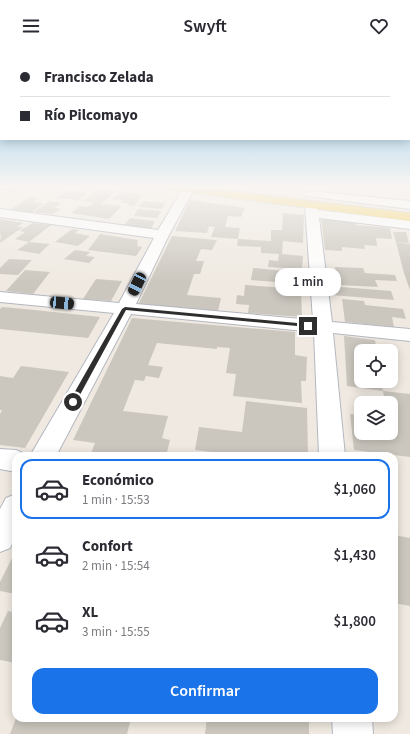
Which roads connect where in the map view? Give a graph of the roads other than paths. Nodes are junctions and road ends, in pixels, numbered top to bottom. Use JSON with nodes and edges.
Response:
{"nodes":[{"id":1,"x":37,"y":219,"type":"edge"},
{"id":2,"x":168,"y":219,"type":"edge"},
{"id":3,"x":312,"y":219,"type":"edge"},
{"id":4,"x":386,"y":219,"type":"edge"},
{"id":5,"x":410,"y":225,"type":"edge"},
{"id":6,"x":162,"y":235,"type":"junction"},
{"id":7,"x":0,"y":297,"type":"edge"},
{"id":8,"x":125,"y":309,"type":"junction"},
{"id":9,"x":323,"y":327,"type":"junction"},
{"id":10,"x":410,"y":335,"type":"edge"},
{"id":11,"x":45,"y":452,"type":"edge"},
{"id":12,"x":332,"y":452,"type":"edge"},
{"id":13,"x":0,"y":459,"type":"edge"},
{"id":14,"x":12,"y":460,"type":"edge"},
{"id":15,"x":12,"y":515,"type":"edge"},
{"id":16,"x":0,"y":538,"type":"edge"},
{"id":17,"x":352,"y":722,"type":"edge"},
{"id":18,"x":353,"y":734,"type":"edge"}],
"edges":[{"from":1,"to":6,"type":"street"},
{"from":2,"to":6,"type":"street"},
{"from":3,"to":9,"type":"street"},
{"from":4,"to":5,"type":"street"},
{"from":6,"to":8,"type":"street"},
{"from":7,"to":8,"type":"street"},
{"from":8,"to":9,"type":"street"},
{"from":8,"to":11,"type":"street"},
{"from":9,"to":10,"type":"street"},
{"from":9,"to":12,"type":"street"},
{"from":13,"to":14,"type":"street"},
{"from":15,"to":16,"type":"street"},
{"from":17,"to":18,"type":"street"}]}
